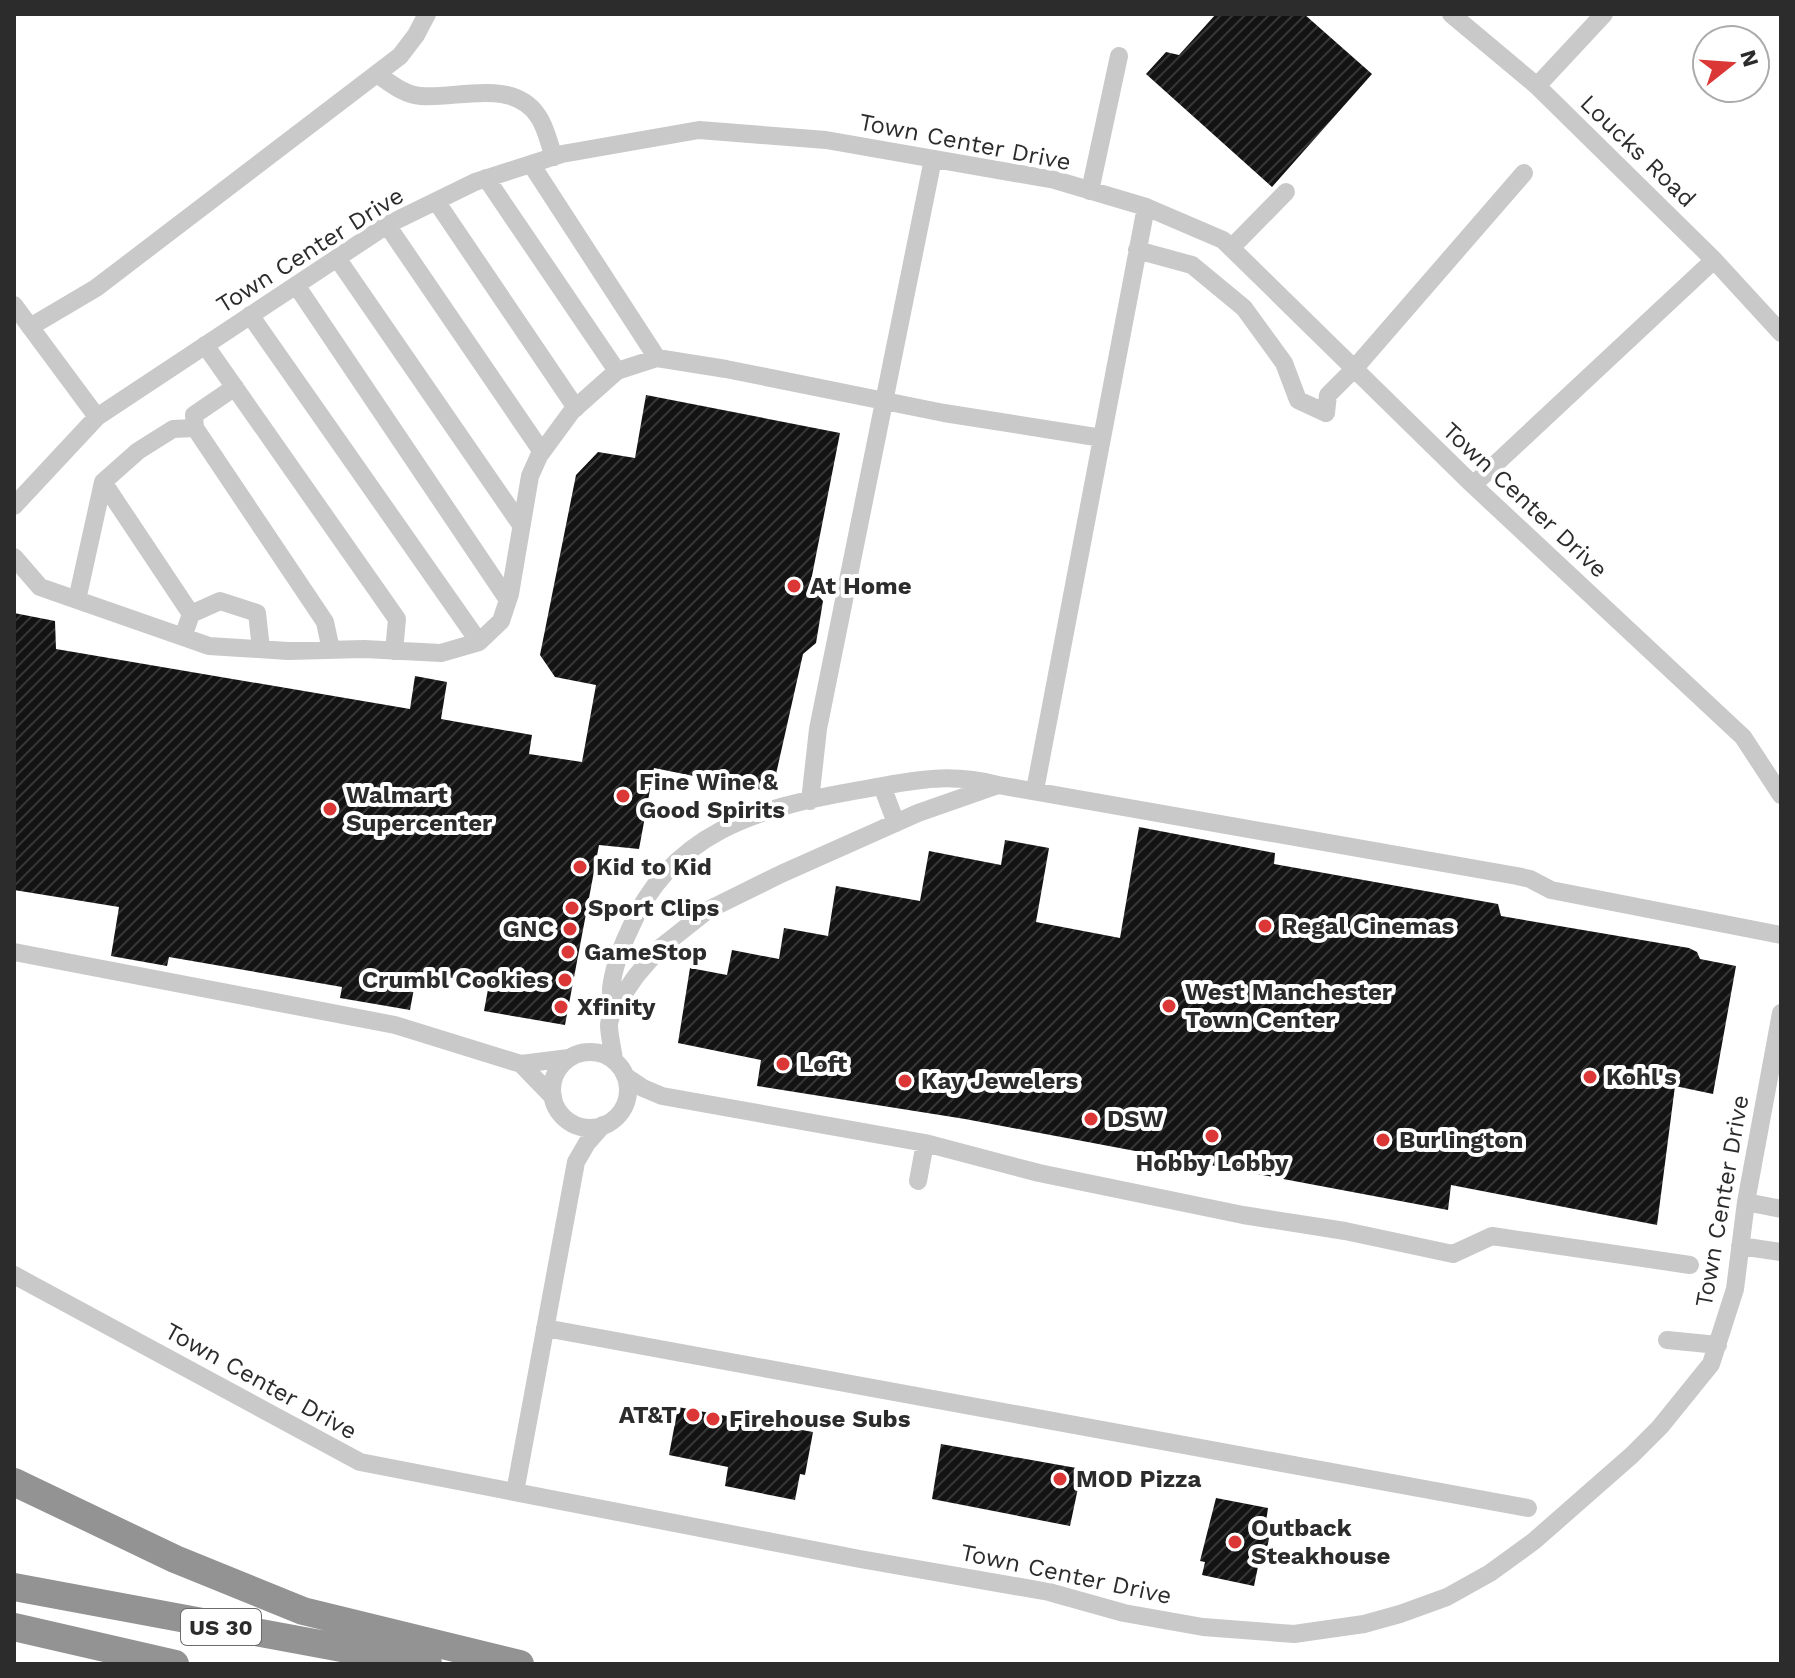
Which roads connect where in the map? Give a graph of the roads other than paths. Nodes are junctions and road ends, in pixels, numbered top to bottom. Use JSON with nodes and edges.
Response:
{"nodes":[{"id":1,"x":427,"y":14,"type":"edge"},
{"id":2,"x":1451,"y":14,"type":"edge"},
{"id":3,"x":1604,"y":14,"type":"edge"},
{"id":4,"x":1119,"y":56,"type":"dead end"},
{"id":5,"x":377,"y":74,"type":"junction"},
{"id":6,"x":1537,"y":86,"type":"junction"},
{"id":7,"x":554,"y":157,"type":"junction"},
{"id":8,"x":933,"y":159,"type":"junction"},
{"id":9,"x":531,"y":164,"type":"junction"},
{"id":10,"x":1524,"y":173,"type":"dead end"},
{"id":11,"x":486,"y":178,"type":"junction"},
{"id":12,"x":1090,"y":191,"type":"junction"},
{"id":13,"x":1286,"y":192,"type":"dead end"},
{"id":14,"x":436,"y":201,"type":"junction"},
{"id":15,"x":1146,"y":207,"type":"junction"},
{"id":16,"x":387,"y":225,"type":"junction"},
{"id":17,"x":1231,"y":248,"type":"junction"},
{"id":18,"x":1137,"y":250,"type":"junction"},
{"id":19,"x":337,"y":258,"type":"junction"},
{"id":20,"x":1714,"y":260,"type":"junction"},
{"id":21,"x":296,"y":285,"type":"junction"},
{"id":22,"x":14,"y":305,"type":"edge"},
{"id":23,"x":250,"y":315,"type":"junction"},
{"id":24,"x":30,"y":327,"type":"junction"},
{"id":25,"x":1781,"y":333,"type":"edge"},
{"id":26,"x":205,"y":345,"type":"junction"},
{"id":27,"x":657,"y":358,"type":"junction"},
{"id":28,"x":1354,"y":369,"type":"junction"},
{"id":29,"x":617,"y":371,"type":"junction"},
{"id":30,"x":235,"y":387,"type":"junction"},
{"id":31,"x":884,"y":402,"type":"junction"},
{"id":32,"x":576,"y":408,"type":"junction"},
{"id":33,"x":97,"y":417,"type":"junction"},
{"id":34,"x":195,"y":428,"type":"junction"},
{"id":35,"x":1102,"y":438,"type":"junction"},
{"id":36,"x":542,"y":452,"type":"junction"},
{"id":37,"x":103,"y":482,"type":"junction"},
{"id":38,"x":1473,"y":485,"type":"junction"},
{"id":39,"x":14,"y":506,"type":"edge"},
{"id":40,"x":521,"y":525,"type":"junction"},
{"id":41,"x":14,"y":557,"type":"edge"},
{"id":42,"x":77,"y":600,"type":"junction"},
{"id":43,"x":508,"y":600,"type":"junction"},
{"id":44,"x":191,"y":614,"type":"junction"},
{"id":45,"x":183,"y":637,"type":"junction"},
{"id":46,"x":479,"y":642,"type":"junction"},
{"id":47,"x":261,"y":649,"type":"junction"},
{"id":48,"x":331,"y":650,"type":"junction"},
{"id":49,"x":394,"y":651,"type":"junction"},
{"id":50,"x":998,"y":785,"type":"junction"},
{"id":51,"x":882,"y":786,"type":"junction"},
{"id":52,"x":1035,"y":790,"type":"junction"},
{"id":53,"x":1781,"y":795,"type":"edge"},
{"id":54,"x":810,"y":801,"type":"junction"},
{"id":55,"x":896,"y":823,"type":"junction"},
{"id":56,"x":1781,"y":935,"type":"edge"},
{"id":57,"x":623,"y":946,"type":"junction"},
{"id":58,"x":14,"y":952,"type":"edge"},
{"id":59,"x":646,"y":964,"type":"junction"},
{"id":60,"x":1781,"y":1013,"type":"edge"},
{"id":61,"x":611,"y":1018,"type":"junction"},
{"id":62,"x":576,"y":1056,"type":"junction"},
{"id":63,"x":521,"y":1064,"type":"junction"},
{"id":64,"x":620,"y":1068,"type":"junction"},
{"id":65,"x":662,"y":1096,"type":"junction"},
{"id":66,"x":556,"y":1104,"type":"junction"},
{"id":67,"x":619,"y":1113,"type":"junction"},
{"id":68,"x":603,"y":1125,"type":"junction"},
{"id":69,"x":925,"y":1143,"type":"junction"},
{"id":70,"x":576,"y":1162,"type":"junction"},
{"id":71,"x":918,"y":1181,"type":"dead end"},
{"id":72,"x":1746,"y":1202,"type":"junction"},
{"id":73,"x":1781,"y":1209,"type":"edge"},
{"id":74,"x":1740,"y":1246,"type":"junction"},
{"id":75,"x":1781,"y":1252,"type":"edge"},
{"id":76,"x":1690,"y":1265,"type":"dead end"},
{"id":77,"x":14,"y":1275,"type":"edge"},
{"id":78,"x":545,"y":1328,"type":"junction"},
{"id":79,"x":1667,"y":1340,"type":"dead end"},
{"id":80,"x":1718,"y":1345,"type":"junction"},
{"id":81,"x":14,"y":1482,"type":"edge"},
{"id":82,"x":515,"y":1492,"type":"junction"},
{"id":83,"x":1528,"y":1508,"type":"dead end"},
{"id":84,"x":14,"y":1587,"type":"edge"},
{"id":85,"x":14,"y":1627,"type":"edge"},
{"id":86,"x":175,"y":1664,"type":"edge"},
{"id":87,"x":428,"y":1664,"type":"edge"},
{"id":88,"x":520,"y":1664,"type":"edge"}],
"edges":[{"from":1,"to":5,"type":"street"},
{"from":2,"to":6,"type":"street","name":"Loucks Road"},
{"from":3,"to":6,"type":"street"},
{"from":4,"to":12,"type":"street"},
{"from":5,"to":7,"type":"street"},
{"from":5,"to":24,"type":"street"},
{"from":6,"to":20,"type":"street","name":"Loucks Road"},
{"from":7,"to":8,"type":"street","name":"Town Center Drive"},
{"from":7,"to":9,"type":"street","name":"Town Center Drive"},
{"from":8,"to":12,"type":"street","name":"Town Center Drive"},
{"from":8,"to":31,"type":"street"},
{"from":9,"to":11,"type":"street","name":"Town Center Drive"},
{"from":9,"to":27,"type":"street"},
{"from":10,"to":28,"type":"street"},
{"from":11,"to":14,"type":"street","name":"Town Center Drive"},
{"from":11,"to":29,"type":"street"},
{"from":12,"to":15,"type":"street","name":"Town Center Drive"},
{"from":13,"to":17,"type":"street"},
{"from":14,"to":16,"type":"street","name":"Town Center Drive"},
{"from":14,"to":32,"type":"street"},
{"from":15,"to":17,"type":"street","name":"Town Center Drive"},
{"from":15,"to":18,"type":"street"},
{"from":16,"to":19,"type":"street","name":"Town Center Drive"},
{"from":16,"to":36,"type":"street"},
{"from":17,"to":28,"type":"street","name":"Town Center Drive"},
{"from":18,"to":28,"type":"street"},
{"from":18,"to":35,"type":"street"},
{"from":19,"to":21,"type":"street","name":"Town Center Drive"},
{"from":19,"to":40,"type":"street"},
{"from":20,"to":25,"type":"street","name":"Loucks Road"},
{"from":20,"to":38,"type":"street"},
{"from":21,"to":23,"type":"street","name":"Town Center Drive"},
{"from":21,"to":43,"type":"street"},
{"from":22,"to":24,"type":"street"},
{"from":23,"to":26,"type":"street","name":"Town Center Drive"},
{"from":23,"to":46,"type":"street"},
{"from":24,"to":33,"type":"street"},
{"from":26,"to":30,"type":"street"},
{"from":26,"to":33,"type":"street","name":"Town Center Drive"},
{"from":27,"to":29,"type":"street"},
{"from":27,"to":31,"type":"street"},
{"from":28,"to":38,"type":"street","name":"Town Center Drive"},
{"from":29,"to":32,"type":"street"},
{"from":30,"to":34,"type":"street"},
{"from":30,"to":49,"type":"street"},
{"from":31,"to":35,"type":"street"},
{"from":31,"to":54,"type":"street"},
{"from":32,"to":36,"type":"street"},
{"from":33,"to":39,"type":"street","name":"Town Center Drive"},
{"from":34,"to":37,"type":"street"},
{"from":34,"to":48,"type":"street"},
{"from":35,"to":52,"type":"street"},
{"from":36,"to":40,"type":"street"},
{"from":37,"to":42,"type":"street"},
{"from":37,"to":44,"type":"street"},
{"from":38,"to":53,"type":"street","name":"Town Center Drive"},
{"from":40,"to":43,"type":"street"},
{"from":41,"to":42,"type":"street"},
{"from":42,"to":45,"type":"street"},
{"from":43,"to":46,"type":"street"},
{"from":44,"to":45,"type":"street"},
{"from":44,"to":47,"type":"street"},
{"from":45,"to":47,"type":"street"},
{"from":46,"to":49,"type":"street"},
{"from":47,"to":48,"type":"street"},
{"from":48,"to":49,"type":"street"},
{"from":50,"to":51,"type":"street"},
{"from":50,"to":52,"type":"street"},
{"from":50,"to":55,"type":"street"},
{"from":51,"to":54,"type":"street"},
{"from":51,"to":55,"type":"street"},
{"from":52,"to":56,"type":"street"},
{"from":54,"to":57,"type":"street"},
{"from":55,"to":59,"type":"street"},
{"from":57,"to":59,"type":"street"},
{"from":57,"to":61,"type":"street"},
{"from":58,"to":63,"type":"street"},
{"from":59,"to":61,"type":"street"},
{"from":60,"to":72,"type":"street","name":"Town Center Drive"},
{"from":61,"to":62,"type":"street"},
{"from":61,"to":64,"type":"street"},
{"from":62,"to":63,"type":"street"},
{"from":62,"to":64,"type":"street"},
{"from":62,"to":66,"type":"street"},
{"from":63,"to":66,"type":"street"},
{"from":64,"to":65,"type":"street"},
{"from":64,"to":67,"type":"street"},
{"from":65,"to":67,"type":"street"},
{"from":65,"to":69,"type":"street"},
{"from":66,"to":68,"type":"street"},
{"from":66,"to":70,"type":"street"},
{"from":67,"to":68,"type":"street"},
{"from":68,"to":70,"type":"street"},
{"from":69,"to":71,"type":"street"},
{"from":69,"to":76,"type":"street"},
{"from":70,"to":78,"type":"street"},
{"from":72,"to":73,"type":"street"},
{"from":72,"to":74,"type":"street","name":"Town Center Drive"},
{"from":74,"to":75,"type":"street"},
{"from":74,"to":80,"type":"street","name":"Town Center Drive"},
{"from":77,"to":82,"type":"street","name":"Town Center Drive"},
{"from":78,"to":82,"type":"street"},
{"from":78,"to":83,"type":"street"},
{"from":79,"to":80,"type":"street"},
{"from":80,"to":82,"type":"street","name":"Town Center Drive"},
{"from":81,"to":88,"type":"highway"},
{"from":84,"to":87,"type":"highway","name":"US 30","number":"US 30"},
{"from":85,"to":86,"type":"highway","name":"US 30","number":"US 30"}]}
